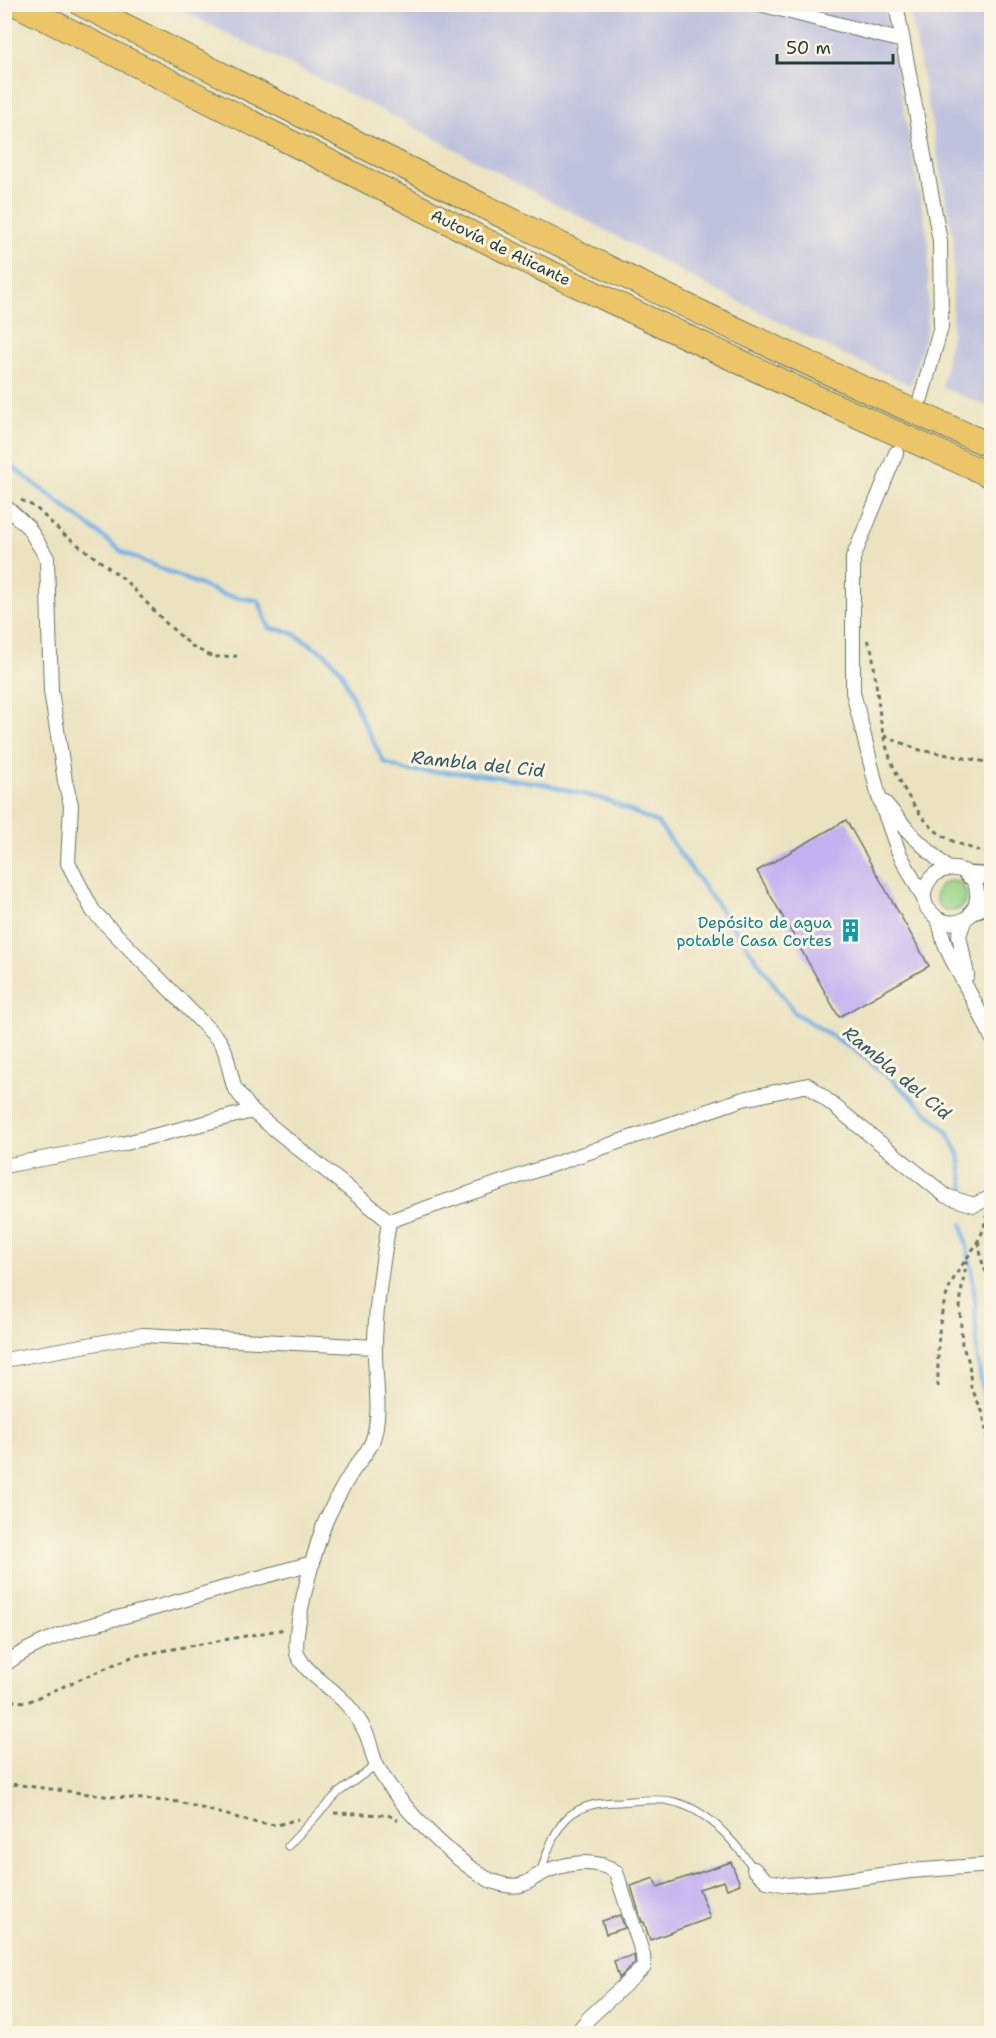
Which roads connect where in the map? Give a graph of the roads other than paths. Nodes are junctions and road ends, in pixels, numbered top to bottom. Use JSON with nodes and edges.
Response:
{"nodes":[{"id":1,"x":16,"y":4,"type":"edge"},
{"id":2,"x":81,"y":4,"type":"edge"},
{"id":3,"x":760,"y":4,"type":"edge"},
{"id":4,"x":896,"y":4,"type":"edge"},
{"id":5,"x":903,"y":40,"type":"junction"},
{"id":6,"x":921,"y":398,"type":"dead end"},
{"id":7,"x":992,"y":446,"type":"edge"},
{"id":8,"x":896,"y":453,"type":"dead end"},
{"id":9,"x":992,"y":476,"type":"edge"},
{"id":10,"x":4,"y":505,"type":"edge"},
{"id":11,"x":879,"y":797,"type":"junction"},
{"id":12,"x":948,"y":869,"type":"junction"},
{"id":13,"x":968,"y":875,"type":"junction"},
{"id":14,"x":992,"y":876,"type":"edge"},
{"id":15,"x":924,"y":899,"type":"junction"},
{"id":16,"x":992,"y":903,"type":"edge"},
{"id":17,"x":969,"y":915,"type":"junction"},
{"id":18,"x":937,"y":919,"type":"junction"},
{"id":19,"x":976,"y":1003,"type":"junction"},
{"id":20,"x":992,"y":1038,"type":"edge"},
{"id":21,"x":252,"y":1111,"type":"junction"},
{"id":22,"x":4,"y":1166,"type":"edge"},
{"id":23,"x":989,"y":1198,"type":"edge"},
{"id":24,"x":389,"y":1221,"type":"junction"},
{"id":25,"x":375,"y":1347,"type":"junction"},
{"id":26,"x":4,"y":1360,"type":"edge"},
{"id":27,"x":313,"y":1563,"type":"junction"},
{"id":28,"x":4,"y":1665,"type":"edge"},
{"id":29,"x":376,"y":1765,"type":"junction"},
{"id":30,"x":288,"y":1846,"type":"dead end"},
{"id":31,"x":992,"y":1865,"type":"edge"},
{"id":32,"x":754,"y":1869,"type":"joint"},
{"id":33,"x":540,"y":1874,"type":"junction"},
{"id":34,"x":576,"y":2034,"type":"edge"}],
"edges":[{"from":1,"to":9,"type":"highway","name":"Autovía de Alicante"},
{"from":2,"to":7,"type":"highway","name":"Autovía de Alicante"},
{"from":3,"to":5,"type":"street"},
{"from":4,"to":5,"type":"street"},
{"from":5,"to":6,"type":"street"},
{"from":8,"to":11,"type":"street"},
{"from":10,"to":21,"type":"street"},
{"from":11,"to":12,"type":"street"},
{"from":11,"to":15,"type":"street"},
{"from":12,"to":13,"type":"street"},
{"from":12,"to":15,"type":"street"},
{"from":13,"to":14,"type":"street"},
{"from":13,"to":17,"type":"street"},
{"from":15,"to":18,"type":"street"},
{"from":16,"to":17,"type":"street"},
{"from":17,"to":18,"type":"street"},
{"from":17,"to":19,"type":"street"},
{"from":18,"to":19,"type":"street"},
{"from":19,"to":20,"type":"street"},
{"from":21,"to":22,"type":"street"},
{"from":21,"to":24,"type":"street"},
{"from":23,"to":24,"type":"street"},
{"from":24,"to":25,"type":"street"},
{"from":25,"to":26,"type":"street"},
{"from":25,"to":27,"type":"street"},
{"from":27,"to":28,"type":"street"},
{"from":27,"to":29,"type":"street"},
{"from":29,"to":30,"type":"lane"},
{"from":29,"to":33,"type":"street"},
{"from":31,"to":32,"type":"street"},
{"from":32,"to":33,"type":"lane"},
{"from":33,"to":34,"type":"street"}]}
